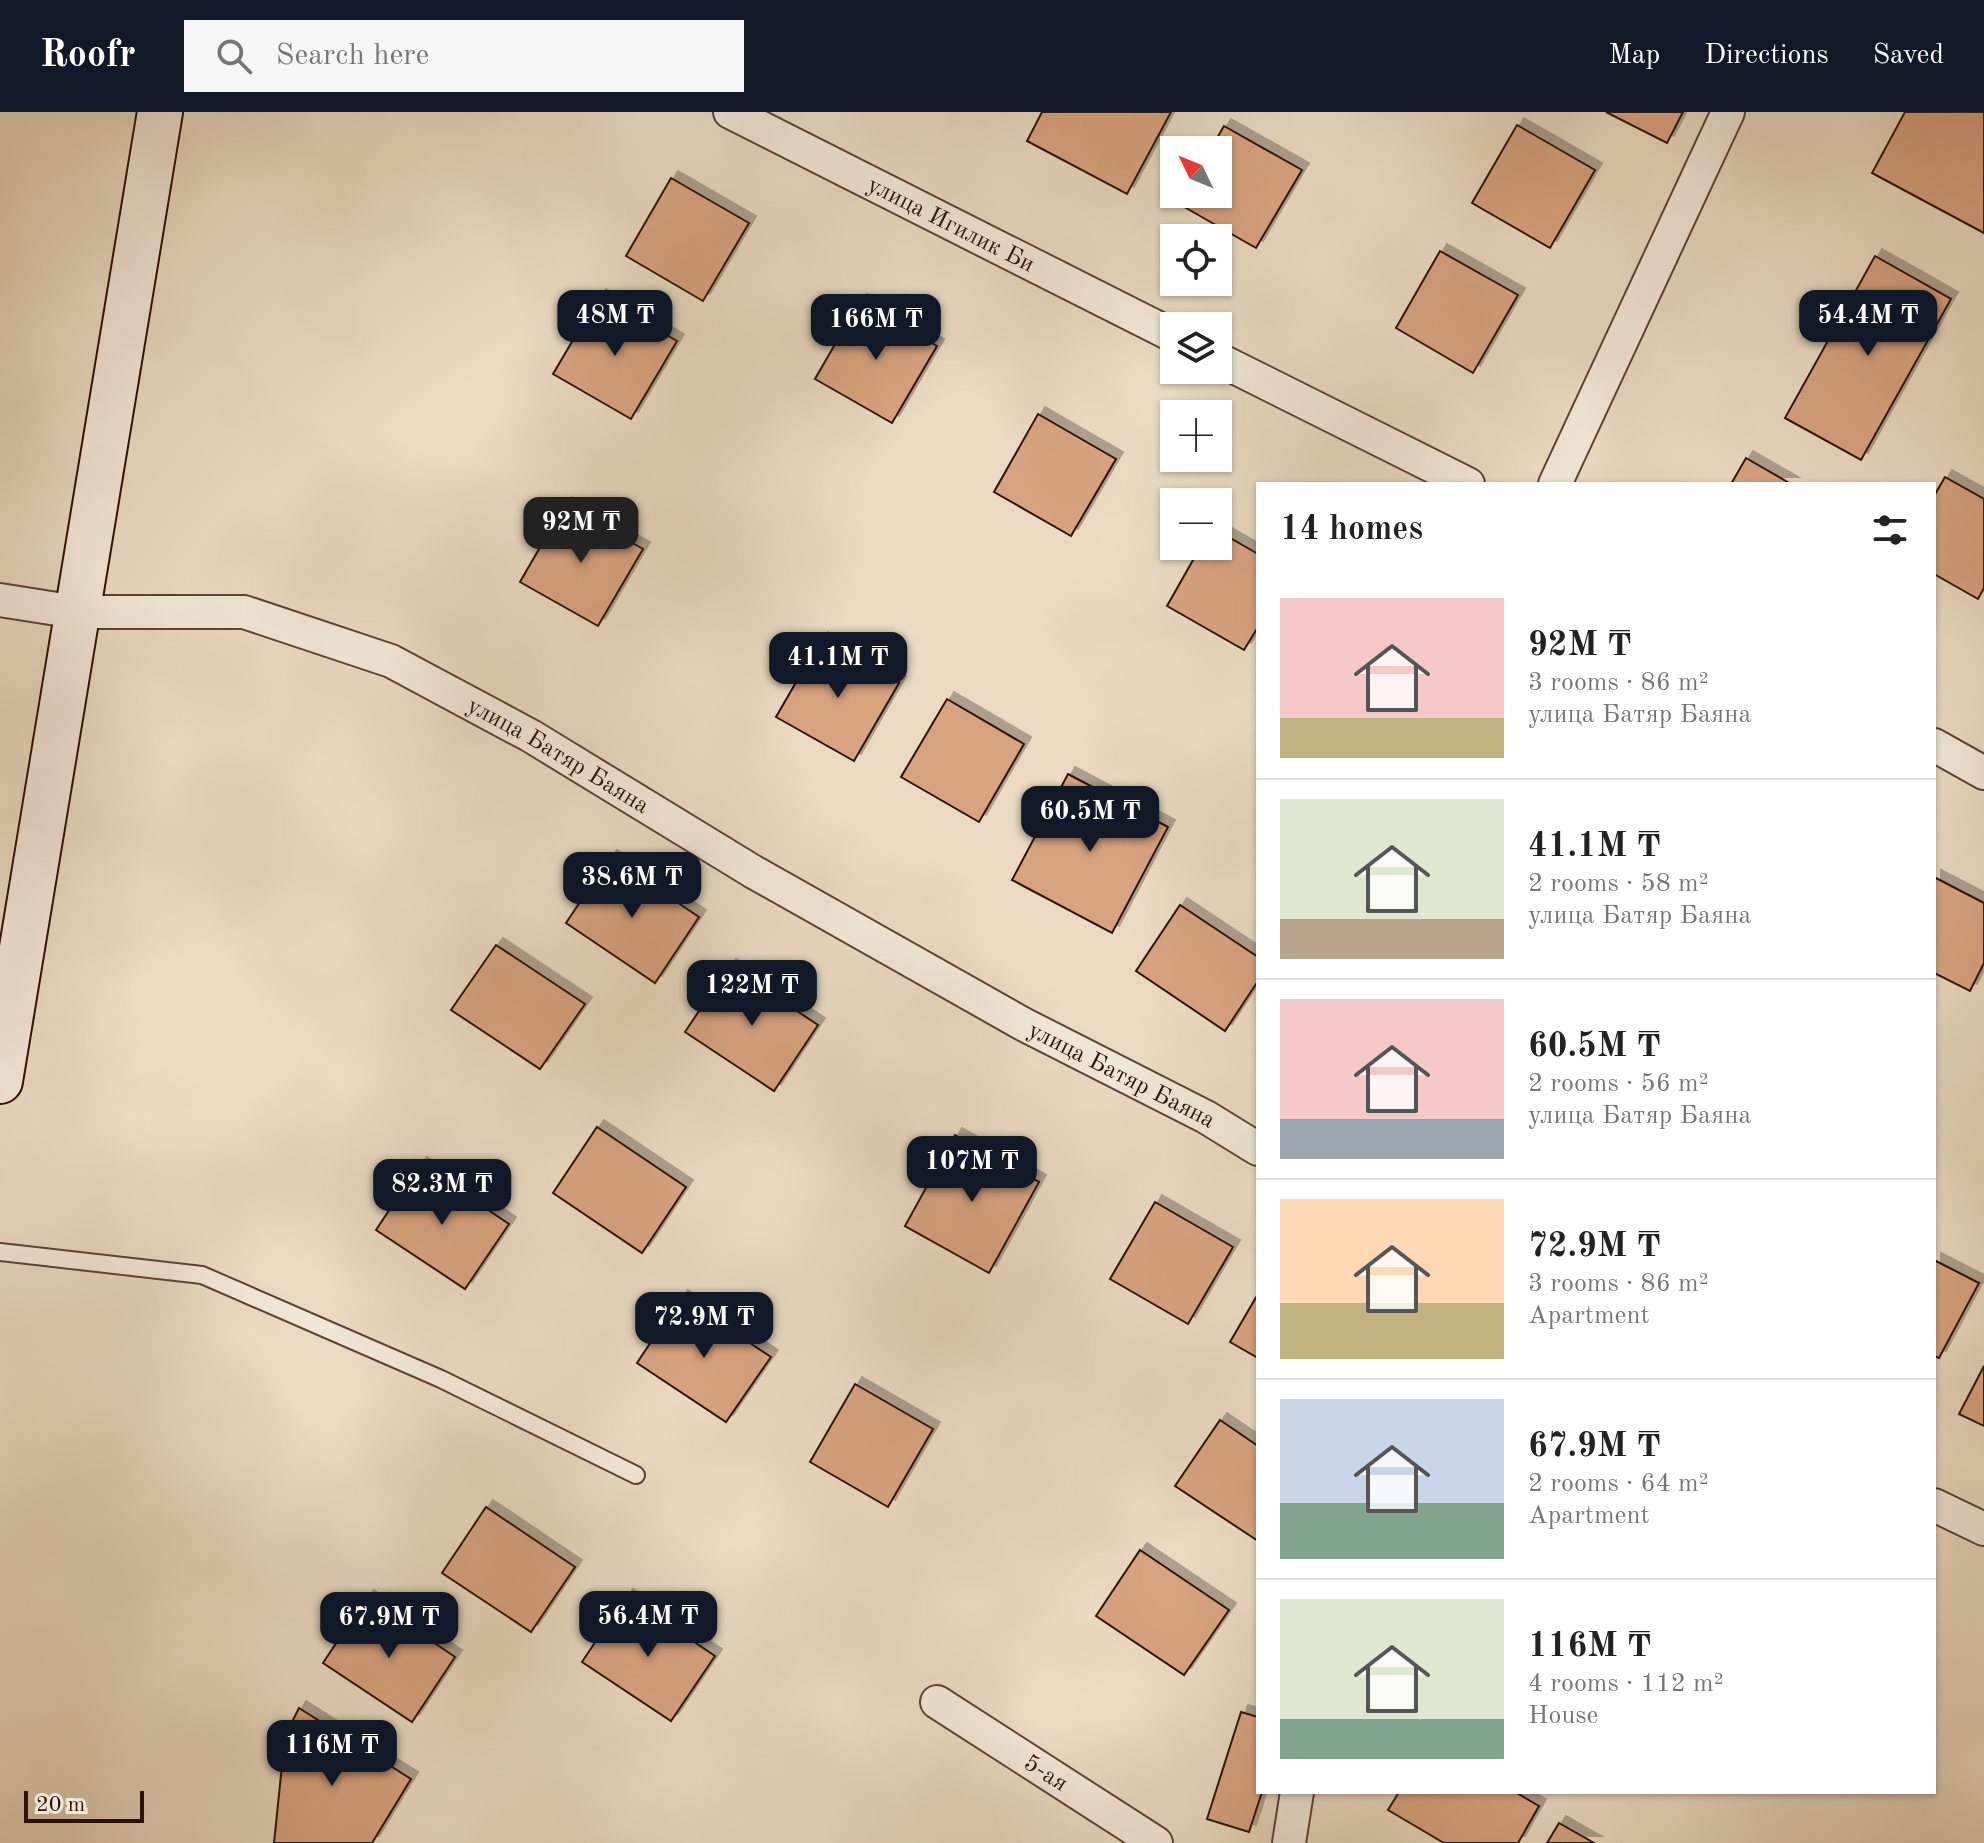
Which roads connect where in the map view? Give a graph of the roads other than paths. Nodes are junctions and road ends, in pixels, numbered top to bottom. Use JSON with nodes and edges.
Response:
{"nodes":[{"id":1,"x":160,"y":112,"type":"edge"},
{"id":2,"x":730,"y":112,"type":"edge"},
{"id":3,"x":1728,"y":112,"type":"edge"},
{"id":4,"x":1160,"y":329,"type":"edge"},
{"id":5,"x":1232,"y":366,"type":"edge"},
{"id":6,"x":1464,"y":482,"type":"edge"},
{"id":7,"x":1556,"y":482,"type":"edge"},
{"id":8,"x":0,"y":600,"type":"edge"},
{"id":9,"x":76,"y":612,"type":"junction"},
{"id":10,"x":1936,"y":746,"type":"edge"},
{"id":11,"x":1984,"y":773,"type":"edge"},
{"id":12,"x":0,"y":1081,"type":"edge"},
{"id":13,"x":1256,"y":1148,"type":"edge"},
{"id":14,"x":0,"y":1252,"type":"edge"},
{"id":15,"x":636,"y":1475,"type":"dead end"},
{"id":16,"x":1936,"y":1506,"type":"edge"},
{"id":17,"x":1984,"y":1529,"type":"edge"},
{"id":18,"x":937,"y":1702,"type":"dead end"},
{"id":19,"x":1297,"y":1794,"type":"edge"},
{"id":20,"x":1156,"y":1843,"type":"edge"},
{"id":21,"x":1289,"y":1843,"type":"edge"}],
"edges":[{"from":1,"to":9,"type":"main road"},
{"from":2,"to":4,"type":"street","name":"улица Игилик Би"},
{"from":3,"to":7,"type":"street"},
{"from":5,"to":6,"type":"street"},
{"from":8,"to":9,"type":"street","name":"улица Батяр Баяна"},
{"from":9,"to":12,"type":"main road"},
{"from":9,"to":13,"type":"street","name":"улица Батяр Баяна"},
{"from":10,"to":11,"type":"street"},
{"from":14,"to":15,"type":"lane"},
{"from":16,"to":17,"type":"street"},
{"from":18,"to":20,"type":"street","name":"5-ая"},
{"from":19,"to":21,"type":"street"}]}
